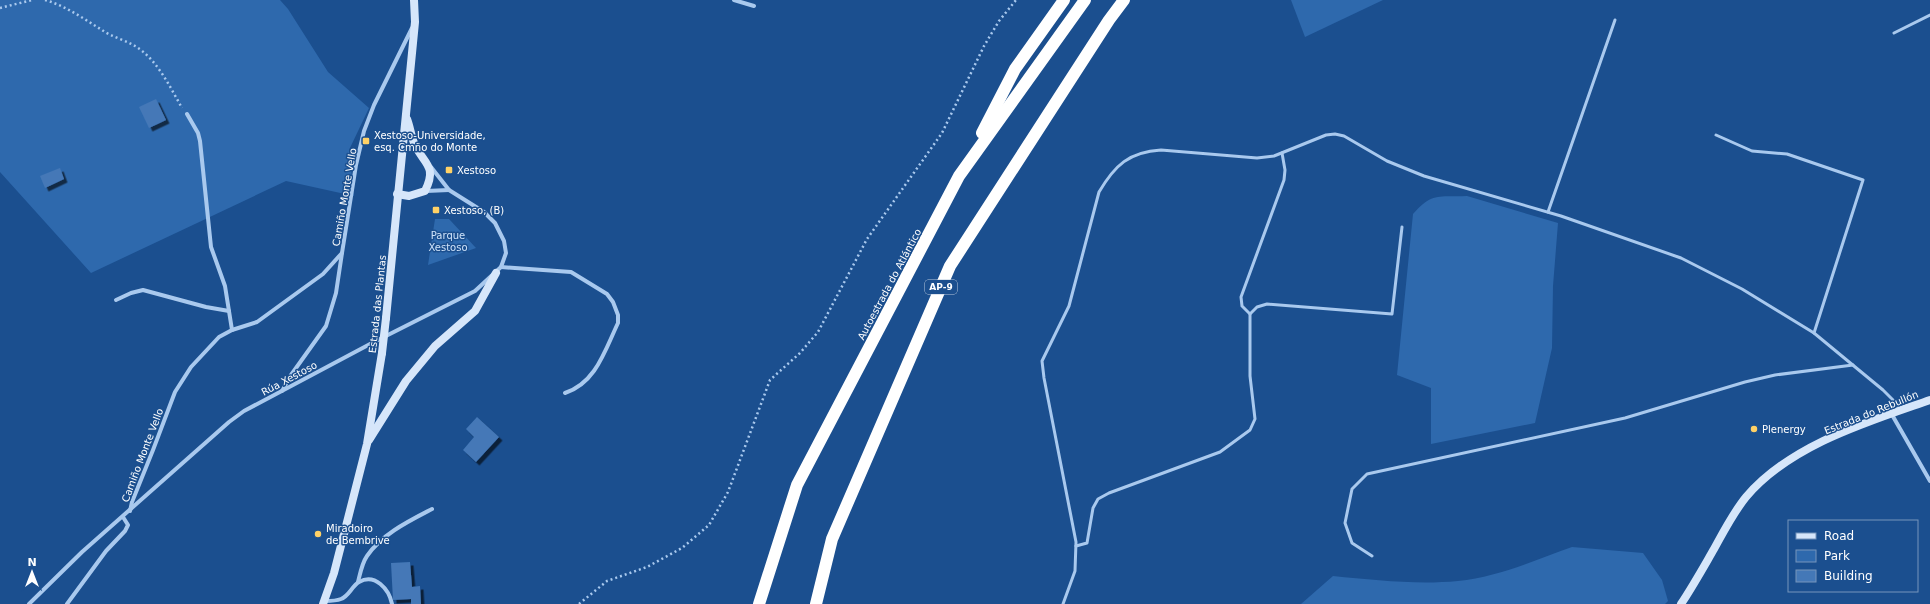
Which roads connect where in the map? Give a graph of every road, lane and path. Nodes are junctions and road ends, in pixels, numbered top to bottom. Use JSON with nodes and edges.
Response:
{"nodes":[{"id":1,"x":32,"y":0,"type":"edge"},
{"id":2,"x":45,"y":0,"type":"edge"},
{"id":3,"x":414,"y":0,"type":"edge"},
{"id":4,"x":734,"y":0,"type":"edge"},
{"id":5,"x":1016,"y":0,"type":"edge"},
{"id":6,"x":1064,"y":0,"type":"edge"},
{"id":7,"x":1085,"y":0,"type":"edge"},
{"id":8,"x":1124,"y":0,"type":"edge"},
{"id":9,"x":754,"y":6,"type":"dead end"},
{"id":10,"x":0,"y":8,"type":"edge"},
{"id":11,"x":1930,"y":15,"type":"edge"},
{"id":12,"x":1615,"y":20,"type":"dead end"},
{"id":13,"x":415,"y":22,"type":"junction"},
{"id":14,"x":1894,"y":33,"type":"dead end"},
{"id":15,"x":187,"y":114,"type":"joint"},
{"id":16,"x":406,"y":114,"type":"junction"},
{"id":17,"x":1716,"y":135,"type":"dead end"},
{"id":18,"x":402,"y":153,"type":"junction"},
{"id":19,"x":1282,"y":153,"type":"junction"},
{"id":20,"x":422,"y":155,"type":"junction"},
{"id":21,"x":428,"y":164,"type":"junction"},
{"id":22,"x":959,"y":176,"type":"junction"},
{"id":23,"x":449,"y":190,"type":"junction"},
{"id":24,"x":425,"y":191,"type":"junction"},
{"id":25,"x":398,"y":194,"type":"junction"},
{"id":26,"x":1548,"y":212,"type":"junction"},
{"id":27,"x":1402,"y":227,"type":"dead end"},
{"id":28,"x":342,"y":253,"type":"junction"},
{"id":29,"x":501,"y":267,"type":"junction"},
{"id":30,"x":496,"y":274,"type":"junction"},
{"id":31,"x":116,"y":300,"type":"dead end"},
{"id":32,"x":229,"y":311,"type":"junction"},
{"id":33,"x":1250,"y":314,"type":"junction"},
{"id":34,"x":232,"y":330,"type":"junction"},
{"id":35,"x":1814,"y":333,"type":"junction"},
{"id":36,"x":1853,"y":365,"type":"junction"},
{"id":37,"x":281,"y":391,"type":"junction"},
{"id":38,"x":565,"y":393,"type":"dead end"},
{"id":39,"x":1930,"y":400,"type":"edge"},
{"id":40,"x":1903,"y":409,"type":"junction"},
{"id":41,"x":1891,"y":413,"type":"junction"},
{"id":42,"x":367,"y":444,"type":"junction"},
{"id":43,"x":1930,"y":481,"type":"edge"},
{"id":44,"x":432,"y":509,"type":"dead end"},
{"id":45,"x":130,"y":512,"type":"junction"},
{"id":46,"x":123,"y":517,"type":"junction"},
{"id":47,"x":1076,"y":546,"type":"junction"},
{"id":48,"x":1372,"y":556,"type":"dead end"},
{"id":49,"x":358,"y":582,"type":"junction"},
{"id":50,"x":324,"y":602,"type":"edge"},
{"id":51,"x":29,"y":604,"type":"edge"},
{"id":52,"x":67,"y":604,"type":"edge"},
{"id":53,"x":392,"y":604,"type":"edge"},
{"id":54,"x":580,"y":604,"type":"edge"},
{"id":55,"x":759,"y":604,"type":"edge"},
{"id":56,"x":816,"y":604,"type":"edge"},
{"id":57,"x":1063,"y":604,"type":"edge"},
{"id":58,"x":1681,"y":604,"type":"edge"}],
"edges":[{"from":1,"to":10,"type":"path"},
{"from":2,"to":15,"type":"path"},
{"from":3,"to":13,"type":"street","name":"Estrada das Plantas"},
{"from":4,"to":9,"type":"street"},
{"from":5,"to":54,"type":"path"},
{"from":6,"to":22,"type":"highway"},
{"from":7,"to":22,"type":"highway","name":"Autoestrada do Atlántico"},
{"from":8,"to":56,"type":"highway","number":"AP-9"},
{"from":11,"to":14,"type":"lane"},
{"from":12,"to":26,"type":"lane"},
{"from":13,"to":16,"type":"street","name":"Estrada das Plantas"},
{"from":13,"to":28,"type":"street","name":"Camiño Monte Vello"},
{"from":15,"to":32,"type":"street"},
{"from":16,"to":18,"type":"street","name":"Estrada das Plantas"},
{"from":16,"to":20,"type":"street"},
{"from":17,"to":35,"type":"lane"},
{"from":18,"to":20,"type":"street"},
{"from":18,"to":25,"type":"street","name":"Estrada das Plantas"},
{"from":19,"to":26,"type":"lane"},
{"from":19,"to":33,"type":"lane"},
{"from":19,"to":47,"type":"lane"},
{"from":20,"to":21,"type":"street"},
{"from":21,"to":23,"type":"street","name":"Rúa Xestoso"},
{"from":21,"to":24,"type":"street"},
{"from":22,"to":55,"type":"highway","name":"Autoestrada do Atlántico"},
{"from":23,"to":24,"type":"street"},
{"from":23,"to":29,"type":"street","name":"Rúa Xestoso"},
{"from":24,"to":25,"type":"street"},
{"from":25,"to":42,"type":"street","name":"Estrada das Plantas","bridge":true},
{"from":26,"to":35,"type":"lane"},
{"from":27,"to":33,"type":"lane"},
{"from":28,"to":34,"type":"street","name":"Camiño Monte Vello"},
{"from":28,"to":37,"type":"street"},
{"from":29,"to":30,"type":"street","name":"Rúa Xestoso"},
{"from":29,"to":38,"type":"street"},
{"from":30,"to":37,"type":"street","name":"Rúa Xestoso"},
{"from":30,"to":42,"type":"street"},
{"from":31,"to":32,"type":"street"},
{"from":32,"to":34,"type":"street"},
{"from":33,"to":47,"type":"lane"},
{"from":34,"to":45,"type":"street","name":"Camiño Monte Vello"},
{"from":35,"to":36,"type":"lane"},
{"from":36,"to":40,"type":"lane"},
{"from":36,"to":48,"type":"lane"},
{"from":37,"to":45,"type":"street","name":"Rúa Xestoso"},
{"from":39,"to":40,"type":"street","name":"Estrada do Rebullón"},
{"from":40,"to":41,"type":"street","name":"Estrada do Rebullón"},
{"from":41,"to":43,"type":"street"},
{"from":41,"to":58,"type":"street","name":"Estrada do Rebullón"},
{"from":42,"to":50,"type":"street","name":"Estrada das Plantas"},
{"from":44,"to":49,"type":"street"},
{"from":45,"to":46,"type":"street","name":"Rúa Xestoso"},
{"from":46,"to":51,"type":"street","name":"Rúa Xestoso"},
{"from":46,"to":52,"type":"street"},
{"from":47,"to":57,"type":"lane"},
{"from":49,"to":50,"type":"street"},
{"from":49,"to":53,"type":"street"}]}
